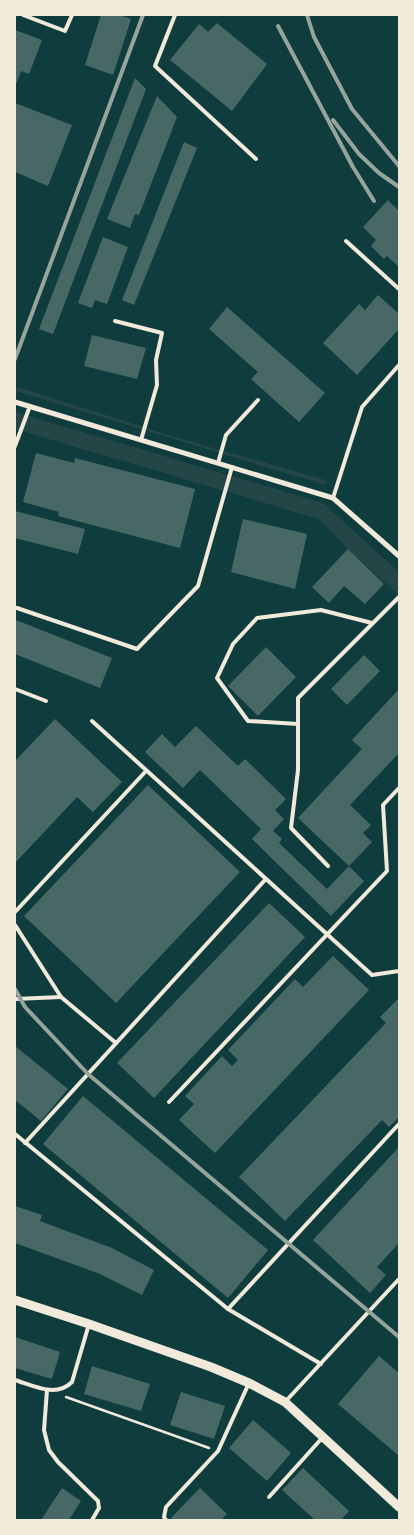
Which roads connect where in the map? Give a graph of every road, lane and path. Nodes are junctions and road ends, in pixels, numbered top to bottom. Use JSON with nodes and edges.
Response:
{"nodes":[{"id":1,"x":23,"y":15,"type":"edge"},
{"id":2,"x":72,"y":15,"type":"edge"},
{"id":3,"x":175,"y":15,"type":"edge"},
{"id":4,"x":256,"y":160,"type":"dead end"},
{"id":5,"x":346,"y":241,"type":"dead end"},
{"id":6,"x":399,"y":289,"type":"edge"},
{"id":7,"x":115,"y":321,"type":"dead end"},
{"id":8,"x":399,"y":365,"type":"edge"},
{"id":9,"x":258,"y":400,"type":"dead end"},
{"id":10,"x":15,"y":402,"type":"edge"},
{"id":11,"x":30,"y":406,"type":"junction"},
{"id":12,"x":141,"y":440,"type":"junction"},
{"id":13,"x":15,"y":446,"type":"edge"},
{"id":14,"x":217,"y":463,"type":"junction"},
{"id":15,"x":232,"y":468,"type":"junction"},
{"id":16,"x":333,"y":498,"type":"junction"},
{"id":17,"x":399,"y":556,"type":"edge"},
{"id":18,"x":399,"y":597,"type":"edge"},
{"id":19,"x":17,"y":608,"type":"dead end"},
{"id":20,"x":372,"y":624,"type":"junction"},
{"id":21,"x":15,"y":689,"type":"edge"},
{"id":22,"x":46,"y":701,"type":"dead end"},
{"id":23,"x":92,"y":721,"type":"dead end"},
{"id":24,"x":298,"y":724,"type":"junction"},
{"id":25,"x":146,"y":771,"type":"junction"},
{"id":26,"x":399,"y":788,"type":"edge"},
{"id":27,"x":328,"y":866,"type":"dead end"},
{"id":28,"x":265,"y":880,"type":"junction"},
{"id":29,"x":15,"y":912,"type":"edge"},
{"id":30,"x":15,"y":925,"type":"edge"},
{"id":31,"x":327,"y":934,"type":"junction"},
{"id":32,"x":399,"y":971,"type":"edge"},
{"id":33,"x":62,"y":997,"type":"junction"},
{"id":34,"x":15,"y":1000,"type":"edge"},
{"id":35,"x":116,"y":1043,"type":"junction"},
{"id":36,"x":168,"y":1102,"type":"dead end"},
{"id":37,"x":399,"y":1124,"type":"edge"},
{"id":38,"x":15,"y":1134,"type":"edge"},
{"id":39,"x":25,"y":1143,"type":"junction"},
{"id":40,"x":399,"y":1279,"type":"edge"},
{"id":41,"x":15,"y":1300,"type":"edge"},
{"id":42,"x":228,"y":1309,"type":"junction"},
{"id":43,"x":89,"y":1324,"type":"junction"},
{"id":44,"x":320,"y":1364,"type":"junction"},
{"id":45,"x":15,"y":1380,"type":"edge"},
{"id":46,"x":249,"y":1383,"type":"junction"},
{"id":47,"x":47,"y":1390,"type":"junction"},
{"id":48,"x":285,"y":1402,"type":"junction"},
{"id":49,"x":323,"y":1437,"type":"junction"},
{"id":50,"x":218,"y":1451,"type":"junction"},
{"id":51,"x":269,"y":1497,"type":"dead end"},
{"id":52,"x":399,"y":1507,"type":"edge"},
{"id":53,"x":92,"y":1520,"type":"edge"},
{"id":54,"x":166,"y":1520,"type":"edge"}],
"edges":[{"from":1,"to":2,"type":"lane"},
{"from":3,"to":4,"type":"lane"},
{"from":5,"to":6,"type":"lane"},
{"from":7,"to":12,"type":"lane"},
{"from":8,"to":16,"type":"lane"},
{"from":9,"to":14,"type":"lane"},
{"from":10,"to":11,"type":"street"},
{"from":11,"to":12,"type":"street"},
{"from":11,"to":13,"type":"lane"},
{"from":12,"to":14,"type":"street"},
{"from":14,"to":15,"type":"lane"},
{"from":15,"to":16,"type":"street"},
{"from":15,"to":19,"type":"lane"},
{"from":16,"to":17,"type":"street"},
{"from":18,"to":20,"type":"lane"},
{"from":20,"to":24,"type":"lane"},
{"from":20,"to":24,"type":"lane"},
{"from":21,"to":22,"type":"lane"},
{"from":23,"to":25,"type":"lane"},
{"from":24,"to":27,"type":"lane"},
{"from":25,"to":28,"type":"lane"},
{"from":25,"to":29,"type":"lane"},
{"from":26,"to":31,"type":"lane"},
{"from":28,"to":31,"type":"lane"},
{"from":28,"to":35,"type":"lane"},
{"from":30,"to":33,"type":"lane"},
{"from":31,"to":32,"type":"lane"},
{"from":31,"to":36,"type":"lane"},
{"from":33,"to":34,"type":"lane"},
{"from":33,"to":35,"type":"lane"},
{"from":35,"to":39,"type":"lane"},
{"from":37,"to":42,"type":"lane"},
{"from":38,"to":39,"type":"lane"},
{"from":39,"to":42,"type":"lane"},
{"from":40,"to":44,"type":"lane"},
{"from":41,"to":43,"type":"street"},
{"from":42,"to":44,"type":"lane"},
{"from":43,"to":46,"type":"street"},
{"from":43,"to":47,"type":"lane"},
{"from":44,"to":48,"type":"lane"},
{"from":45,"to":47,"type":"lane"},
{"from":46,"to":48,"type":"street"},
{"from":46,"to":50,"type":"lane"},
{"from":47,"to":50,"type":"path"},
{"from":47,"to":53,"type":"lane"},
{"from":48,"to":49,"type":"street"},
{"from":49,"to":51,"type":"lane"},
{"from":49,"to":52,"type":"street"},
{"from":50,"to":54,"type":"lane"}]}
